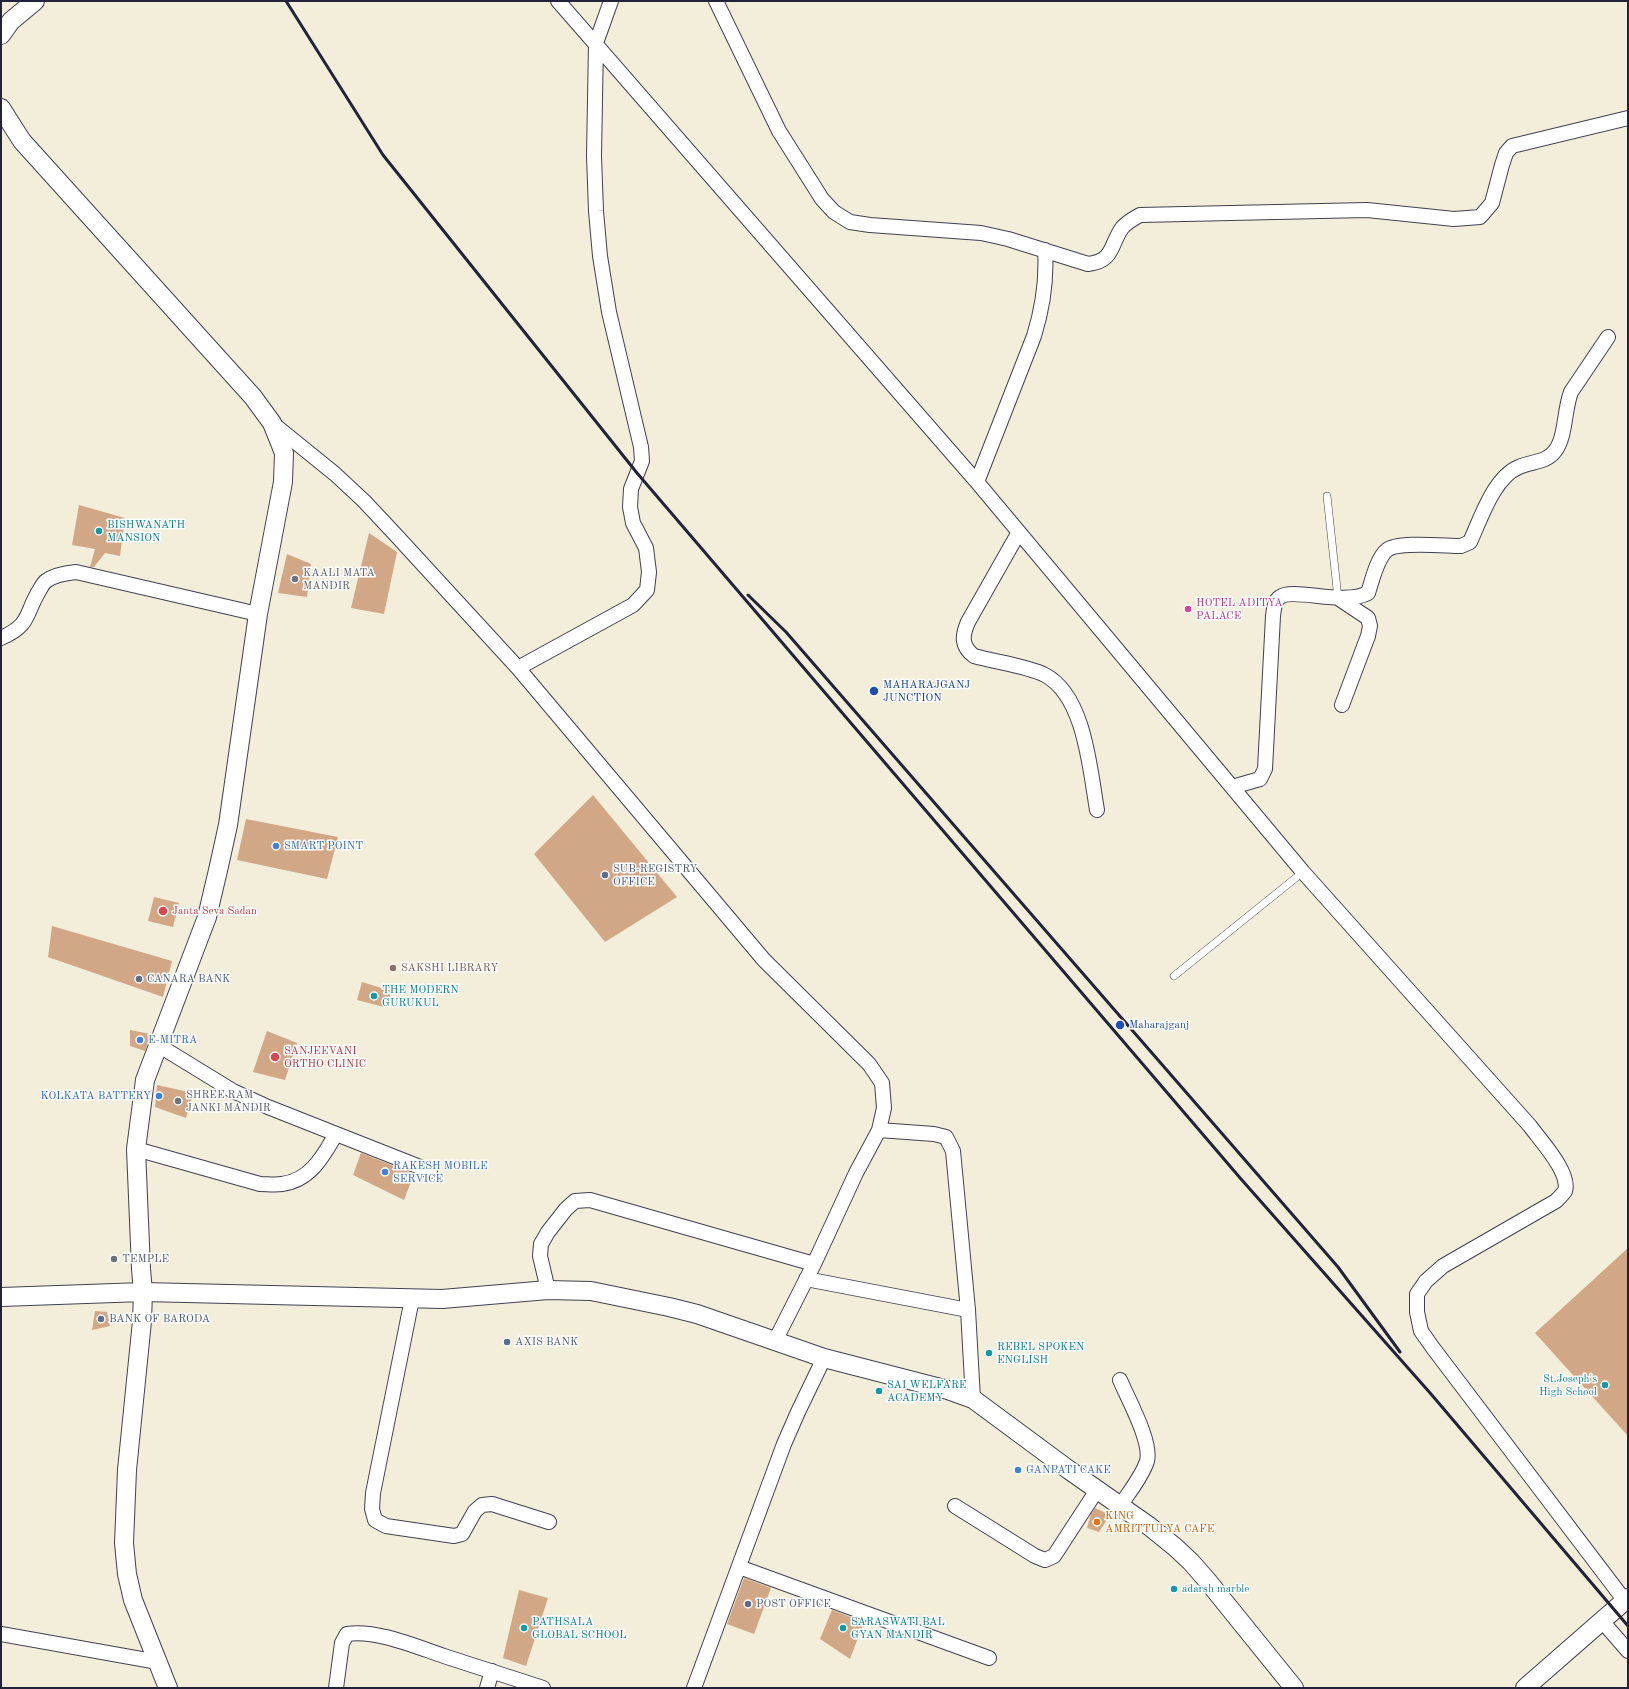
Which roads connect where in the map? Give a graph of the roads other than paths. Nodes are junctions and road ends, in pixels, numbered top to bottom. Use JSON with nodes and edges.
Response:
{"nodes":[{"id":1,"x":35,"y":1,"type":"edge"},
{"id":2,"x":558,"y":1,"type":"edge"},
{"id":3,"x":611,"y":1,"type":"edge"},
{"id":4,"x":716,"y":1,"type":"edge"},
{"id":5,"x":1,"y":35,"type":"edge"},
{"id":6,"x":596,"y":44,"type":"junction"},
{"id":7,"x":1,"y":108,"type":"edge"},
{"id":8,"x":1628,"y":118,"type":"edge"},
{"id":9,"x":1044,"y":250,"type":"junction"},
{"id":10,"x":1608,"y":337,"type":"dead end"},
{"id":11,"x":272,"y":424,"type":"junction"},
{"id":12,"x":977,"y":482,"type":"junction"},
{"id":13,"x":1326,"y":496,"type":"dead end"},
{"id":14,"x":1019,"y":532,"type":"junction"},
{"id":15,"x":1338,"y":598,"type":"junction"},
{"id":16,"x":258,"y":614,"type":"junction"},
{"id":17,"x":1,"y":638,"type":"edge"},
{"id":18,"x":518,"y":668,"type":"junction"},
{"id":19,"x":1342,"y":705,"type":"dead end"},
{"id":20,"x":1232,"y":787,"type":"junction"},
{"id":21,"x":1097,"y":810,"type":"dead end"},
{"id":22,"x":1303,"y":872,"type":"junction"},
{"id":23,"x":1174,"y":976,"type":"dead end"},
{"id":24,"x":158,"y":1045,"type":"junction"},
{"id":25,"x":879,"y":1130,"type":"junction"},
{"id":26,"x":336,"y":1134,"type":"junction"},
{"id":27,"x":136,"y":1149,"type":"junction"},
{"id":28,"x":430,"y":1171,"type":"dead end"},
{"id":29,"x":814,"y":1264,"type":"junction"},
{"id":30,"x":806,"y":1279,"type":"junction"},
{"id":31,"x":548,"y":1290,"type":"junction"},
{"id":32,"x":143,"y":1292,"type":"junction"},
{"id":33,"x":1,"y":1298,"type":"edge"},
{"id":34,"x":412,"y":1299,"type":"junction"},
{"id":35,"x":968,"y":1310,"type":"junction"},
{"id":36,"x":775,"y":1341,"type":"junction"},
{"id":37,"x":824,"y":1358,"type":"junction"},
{"id":38,"x":1120,"y":1380,"type":"dead end"},
{"id":39,"x":973,"y":1399,"type":"junction"},
{"id":40,"x":1097,"y":1490,"type":"junction"},
{"id":41,"x":955,"y":1506,"type":"dead end"},
{"id":42,"x":1120,"y":1506,"type":"junction"},
{"id":43,"x":549,"y":1522,"type":"dead end"},
{"id":44,"x":740,"y":1567,"type":"junction"},
{"id":45,"x":1626,"y":1599,"type":"edge"},
{"id":46,"x":1602,"y":1621,"type":"junction"},
{"id":47,"x":1,"y":1634,"type":"edge"},
{"id":48,"x":1628,"y":1651,"type":"edge"},
{"id":49,"x":989,"y":1658,"type":"dead end"},
{"id":50,"x":158,"y":1662,"type":"junction"},
{"id":51,"x":492,"y":1671,"type":"junction"},
{"id":52,"x":168,"y":1688,"type":"edge"},
{"id":53,"x":336,"y":1688,"type":"edge"},
{"id":54,"x":487,"y":1688,"type":"edge"},
{"id":55,"x":543,"y":1688,"type":"edge"},
{"id":56,"x":694,"y":1688,"type":"edge"},
{"id":57,"x":1294,"y":1688,"type":"edge"},
{"id":58,"x":1525,"y":1688,"type":"edge"}],
"edges":[{"from":1,"to":5,"type":"street"},
{"from":2,"to":6,"type":"street"},
{"from":3,"to":6,"type":"street"},
{"from":4,"to":9,"type":"street"},
{"from":6,"to":12,"type":"street"},
{"from":6,"to":18,"type":"street"},
{"from":7,"to":11,"type":"street"},
{"from":8,"to":9,"type":"street"},
{"from":9,"to":12,"type":"street"},
{"from":10,"to":15,"type":"street"},
{"from":11,"to":16,"type":"street"},
{"from":11,"to":18,"type":"street"},
{"from":12,"to":14,"type":"street"},
{"from":13,"to":15,"type":"lane"},
{"from":14,"to":20,"type":"street"},
{"from":14,"to":21,"type":"street"},
{"from":15,"to":19,"type":"street"},
{"from":15,"to":20,"type":"street"},
{"from":16,"to":17,"type":"street"},
{"from":16,"to":24,"type":"street"},
{"from":18,"to":25,"type":"street"},
{"from":20,"to":22,"type":"street"},
{"from":22,"to":23,"type":"lane"},
{"from":22,"to":45,"type":"street"},
{"from":24,"to":26,"type":"street"},
{"from":24,"to":27,"type":"street"},
{"from":25,"to":29,"type":"street"},
{"from":25,"to":35,"type":"street"},
{"from":26,"to":27,"type":"street"},
{"from":26,"to":28,"type":"street"},
{"from":27,"to":32,"type":"street"},
{"from":29,"to":30,"type":"street"},
{"from":29,"to":31,"type":"street"},
{"from":30,"to":35,"type":"street"},
{"from":30,"to":36,"type":"street"},
{"from":31,"to":34,"type":"street"},
{"from":31,"to":36,"type":"street"},
{"from":32,"to":33,"type":"street"},
{"from":32,"to":34,"type":"street"},
{"from":32,"to":50,"type":"street"},
{"from":34,"to":43,"type":"street"},
{"from":35,"to":39,"type":"street"},
{"from":36,"to":37,"type":"street"},
{"from":37,"to":39,"type":"street"},
{"from":37,"to":44,"type":"street"},
{"from":38,"to":42,"type":"street"},
{"from":39,"to":40,"type":"street"},
{"from":40,"to":41,"type":"street"},
{"from":40,"to":42,"type":"street"},
{"from":42,"to":57,"type":"street"},
{"from":44,"to":49,"type":"street"},
{"from":44,"to":56,"type":"street"},
{"from":45,"to":46,"type":"street"},
{"from":46,"to":48,"type":"street"},
{"from":46,"to":58,"type":"street"},
{"from":47,"to":50,"type":"street"},
{"from":50,"to":52,"type":"street"},
{"from":51,"to":53,"type":"street"},
{"from":51,"to":54,"type":"street"},
{"from":51,"to":55,"type":"street"}]}
